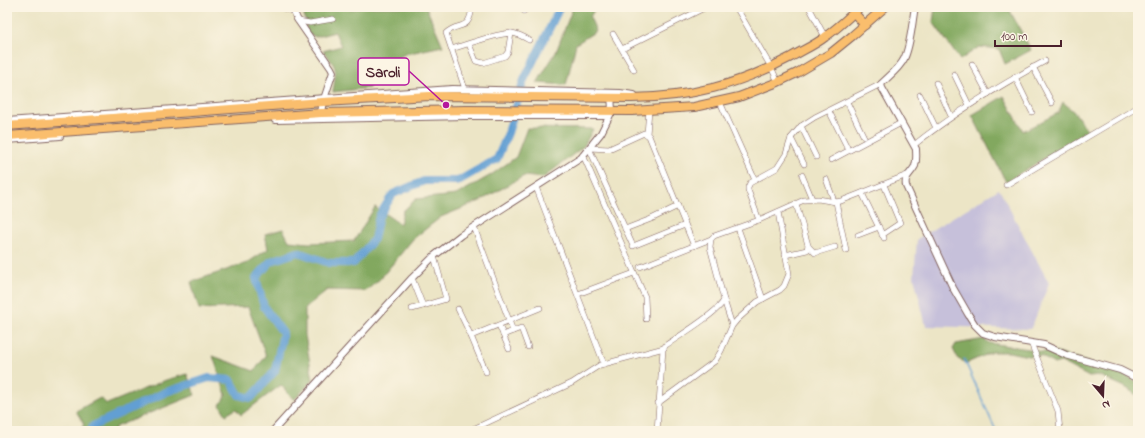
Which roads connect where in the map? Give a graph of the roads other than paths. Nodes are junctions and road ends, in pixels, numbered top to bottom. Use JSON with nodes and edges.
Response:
{"nodes":[{"id":1,"x":280,"y":7,"type":"edge"},
{"id":2,"x":472,"y":7,"type":"edge"},
{"id":3,"x":706,"y":7,"type":"edge"},
{"id":4,"x":736,"y":7,"type":"edge"},
{"id":5,"x":809,"y":7,"type":"edge"},
{"id":6,"x":885,"y":7,"type":"edge"},
{"id":7,"x":915,"y":7,"type":"edge"},
{"id":8,"x":295,"y":9,"type":"edge"},
{"id":9,"x":857,"y":10,"type":"edge"},
{"id":10,"x":333,"y":19,"type":"dead end"},
{"id":11,"x":298,"y":21,"type":"junction"},
{"id":12,"x":865,"y":25,"type":"junction"},
{"id":13,"x":511,"y":33,"type":"junction"},
{"id":14,"x":613,"y":34,"type":"dead end"},
{"id":15,"x":825,"y":38,"type":"junction"},
{"id":16,"x":529,"y":40,"type":"dead end"},
{"id":17,"x":469,"y":44,"type":"junction"},
{"id":18,"x":451,"y":47,"type":"junction"},
{"id":19,"x":622,"y":49,"type":"junction"},
{"id":20,"x":1045,"y":61,"type":"dead end"},
{"id":21,"x":972,"y":64,"type":"dead end"},
{"id":22,"x":1033,"y":67,"type":"junction"},
{"id":23,"x":771,"y":68,"type":"junction"},
{"id":24,"x":634,"y":70,"type":"dead end"},
{"id":25,"x":954,"y":74,"type":"dead end"},
{"id":26,"x":1015,"y":77,"type":"junction"},
{"id":27,"x":778,"y":82,"type":"junction"},
{"id":28,"x":936,"y":83,"type":"dead end"},
{"id":29,"x":882,"y":84,"type":"junction"},
{"id":30,"x":465,"y":89,"type":"junction"},
{"id":31,"x":506,"y":94,"type":"junction"},
{"id":32,"x":988,"y":94,"type":"junction"},
{"id":33,"x":611,"y":95,"type":"junction"},
{"id":34,"x":920,"y":95,"type":"dead end"},
{"id":35,"x":324,"y":100,"type":"junction"},
{"id":36,"x":720,"y":102,"type":"junction"},
{"id":37,"x":847,"y":102,"type":"junction"},
{"id":38,"x":1052,"y":103,"type":"dead end"},
{"id":39,"x":969,"y":105,"type":"junction"},
{"id":40,"x":1138,"y":107,"type":"edge"},
{"id":41,"x":649,"y":110,"type":"junction"},
{"id":42,"x":829,"y":111,"type":"junction"},
{"id":43,"x":1032,"y":112,"type":"dead end"},
{"id":44,"x":611,"y":113,"type":"junction"},
{"id":45,"x":320,"y":116,"type":"junction"},
{"id":46,"x":951,"y":116,"type":"junction"},
{"id":47,"x":7,"y":121,"type":"edge"},
{"id":48,"x":901,"y":123,"type":"junction"},
{"id":49,"x":7,"y":126,"type":"edge"},
{"id":50,"x":801,"y":126,"type":"junction"},
{"id":51,"x":936,"y":128,"type":"junction"},
{"id":52,"x":647,"y":134,"type":"junction"},
{"id":53,"x":7,"y":136,"type":"edge"},
{"id":54,"x":864,"y":137,"type":"dead end"},
{"id":55,"x":791,"y":138,"type":"junction"},
{"id":56,"x":7,"y":140,"type":"edge"},
{"id":57,"x":914,"y":145,"type":"junction"},
{"id":58,"x":846,"y":147,"type":"dead end"},
{"id":59,"x":589,"y":148,"type":"junction"},
{"id":60,"x":583,"y":155,"type":"junction"},
{"id":61,"x":816,"y":157,"type":"dead end"},
{"id":62,"x":831,"y":160,"type":"dead end"},
{"id":63,"x":804,"y":164,"type":"dead end"},
{"id":64,"x":802,"y":175,"type":"dead end"},
{"id":65,"x":907,"y":176,"type":"junction"},
{"id":66,"x":826,"y":179,"type":"dead end"},
{"id":67,"x":755,"y":180,"type":"junction"},
{"id":68,"x":884,"y":185,"type":"junction"},
{"id":69,"x":1006,"y":185,"type":"dead end"},
{"id":70,"x":536,"y":187,"type":"junction"},
{"id":71,"x":862,"y":193,"type":"junction"},
{"id":72,"x":812,"y":199,"type":"junction"},
{"id":73,"x":835,"y":202,"type":"junction"},
{"id":74,"x":796,"y":204,"type":"junction"},
{"id":75,"x":678,"y":206,"type":"junction"},
{"id":76,"x":778,"y":212,"type":"junction"},
{"id":77,"x":759,"y":220,"type":"junction"},
{"id":78,"x":685,"y":225,"type":"junction"},
{"id":79,"x":474,"y":227,"type":"junction"},
{"id":80,"x":738,"y":228,"type":"junction"},
{"id":81,"x":879,"y":228,"type":"junction"},
{"id":82,"x":625,"y":229,"type":"junction"},
{"id":83,"x":858,"y":235,"type":"dead end"},
{"id":84,"x":711,"y":239,"type":"junction"},
{"id":85,"x":694,"y":246,"type":"junction"},
{"id":86,"x":808,"y":246,"type":"junction"},
{"id":87,"x":835,"y":247,"type":"dead end"},
{"id":88,"x":846,"y":250,"type":"dead end"},
{"id":89,"x":785,"y":255,"type":"junction"},
{"id":90,"x":434,"y":256,"type":"junction"},
{"id":91,"x":640,"y":267,"type":"dead end"},
{"id":92,"x":634,"y":273,"type":"junction"},
{"id":93,"x":412,"y":278,"type":"junction"},
{"id":94,"x":578,"y":294,"type":"junction"},
{"id":95,"x":762,"y":299,"type":"junction"},
{"id":96,"x":724,"y":300,"type":"junction"},
{"id":97,"x":423,"y":306,"type":"junction"},
{"id":98,"x":540,"y":308,"type":"dead end"},
{"id":99,"x":412,"y":309,"type":"dead end"},
{"id":100,"x":458,"y":309,"type":"dead end"},
{"id":101,"x":646,"y":319,"type":"dead end"},
{"id":102,"x":509,"y":320,"type":"junction"},
{"id":103,"x":499,"y":325,"type":"junction"},
{"id":104,"x":732,"y":325,"type":"junction"},
{"id":105,"x":513,"y":331,"type":"junction"},
{"id":106,"x":503,"y":335,"type":"junction"},
{"id":107,"x":472,"y":336,"type":"junction"},
{"id":108,"x":1031,"y":343,"type":"junction"},
{"id":109,"x":528,"y":347,"type":"dead end"},
{"id":110,"x":509,"y":349,"type":"dead end"},
{"id":111,"x":663,"y":350,"type":"junction"},
{"id":112,"x":604,"y":364,"type":"junction"},
{"id":113,"x":486,"y":372,"type":"dead end"},
{"id":114,"x":1138,"y":379,"type":"edge"},
{"id":115,"x":658,"y":403,"type":"junction"},
{"id":116,"x":273,"y":431,"type":"edge"},
{"id":117,"x":469,"y":431,"type":"edge"},
{"id":118,"x":657,"y":431,"type":"edge"},
{"id":119,"x":1060,"y":431,"type":"edge"}],
"edges":[{"from":1,"to":8,"type":"street"},
{"from":2,"to":18,"type":"street"},
{"from":3,"to":19,"type":"street"},
{"from":4,"to":23,"type":"street"},
{"from":5,"to":15,"type":"street"},
{"from":6,"to":12,"type":"highway"},
{"from":7,"to":29,"type":"street"},
{"from":8,"to":11,"type":"street"},
{"from":9,"to":12,"type":"highway"},
{"from":9,"to":15,"type":"highway"},
{"from":10,"to":11,"type":"street"},
{"from":11,"to":35,"type":"street"},
{"from":12,"to":27,"type":"highway"},
{"from":13,"to":16,"type":"street"},
{"from":13,"to":17,"type":"street"},
{"from":13,"to":17,"type":"street"},
{"from":14,"to":19,"type":"street"},
{"from":15,"to":23,"type":"highway"},
{"from":17,"to":18,"type":"street"},
{"from":18,"to":30,"type":"street"},
{"from":19,"to":24,"type":"street"},
{"from":20,"to":22,"type":"street"},
{"from":21,"to":32,"type":"street"},
{"from":22,"to":26,"type":"street"},
{"from":22,"to":38,"type":"street"},
{"from":23,"to":27,"type":"street"},
{"from":23,"to":33,"type":"highway"},
{"from":25,"to":39,"type":"street"},
{"from":26,"to":32,"type":"street"},
{"from":26,"to":43,"type":"street"},
{"from":27,"to":36,"type":"highway"},
{"from":28,"to":46,"type":"street"},
{"from":29,"to":37,"type":"street"},
{"from":29,"to":48,"type":"street"},
{"from":30,"to":31,"type":"street"},
{"from":30,"to":35,"type":"street"},
{"from":31,"to":33,"type":"highway"},
{"from":31,"to":35,"type":"highway"},
{"from":32,"to":39,"type":"street"},
{"from":33,"to":44,"type":"street"},
{"from":34,"to":51,"type":"street"},
{"from":35,"to":45,"type":"street"},
{"from":35,"to":47,"type":"street"},
{"from":35,"to":49,"type":"highway"},
{"from":36,"to":41,"type":"highway"},
{"from":36,"to":67,"type":"street"},
{"from":37,"to":42,"type":"street"},
{"from":37,"to":54,"type":"street"},
{"from":39,"to":46,"type":"street"},
{"from":40,"to":69,"type":"street"},
{"from":41,"to":44,"type":"highway"},
{"from":41,"to":52,"type":"street"},
{"from":42,"to":50,"type":"street"},
{"from":42,"to":58,"type":"street"},
{"from":44,"to":45,"type":"highway"},
{"from":44,"to":59,"type":"street"},
{"from":45,"to":53,"type":"highway"},
{"from":45,"to":56,"type":"street"},
{"from":46,"to":51,"type":"street"},
{"from":48,"to":57,"type":"street"},
{"from":48,"to":62,"type":"street"},
{"from":50,"to":55,"type":"street"},
{"from":50,"to":61,"type":"street"},
{"from":51,"to":57,"type":"street"},
{"from":52,"to":59,"type":"street"},
{"from":52,"to":75,"type":"street"},
{"from":55,"to":63,"type":"street"},
{"from":55,"to":67,"type":"street"},
{"from":57,"to":65,"type":"street"},
{"from":59,"to":60,"type":"street"},
{"from":59,"to":82,"type":"street"},
{"from":60,"to":70,"type":"street"},
{"from":60,"to":92,"type":"street"},
{"from":64,"to":72,"type":"street"},
{"from":65,"to":68,"type":"street"},
{"from":65,"to":108,"type":"street"},
{"from":66,"to":73,"type":"street"},
{"from":67,"to":77,"type":"street"},
{"from":68,"to":71,"type":"street"},
{"from":68,"to":81,"type":"street"},
{"from":70,"to":79,"type":"street"},
{"from":70,"to":94,"type":"street"},
{"from":71,"to":73,"type":"street"},
{"from":71,"to":81,"type":"street"},
{"from":72,"to":73,"type":"street"},
{"from":72,"to":74,"type":"street"},
{"from":73,"to":88,"type":"street"},
{"from":74,"to":76,"type":"street"},
{"from":74,"to":86,"type":"street"},
{"from":75,"to":78,"type":"street"},
{"from":75,"to":82,"type":"street"},
{"from":76,"to":77,"type":"street"},
{"from":76,"to":89,"type":"street"},
{"from":77,"to":80,"type":"street"},
{"from":78,"to":82,"type":"street"},
{"from":78,"to":85,"type":"street"},
{"from":79,"to":90,"type":"street"},
{"from":79,"to":102,"type":"street"},
{"from":80,"to":84,"type":"street"},
{"from":80,"to":95,"type":"street"},
{"from":81,"to":83,"type":"street"},
{"from":84,"to":85,"type":"street"},
{"from":84,"to":96,"type":"street"},
{"from":85,"to":91,"type":"street"},
{"from":86,"to":87,"type":"street"},
{"from":86,"to":89,"type":"street"},
{"from":89,"to":95,"type":"street"},
{"from":90,"to":93,"type":"street"},
{"from":90,"to":97,"type":"street"},
{"from":92,"to":94,"type":"street"},
{"from":92,"to":101,"type":"street"},
{"from":93,"to":97,"type":"street"},
{"from":93,"to":116,"type":"street"},
{"from":94,"to":112,"type":"street"},
{"from":95,"to":104,"type":"street"},
{"from":96,"to":104,"type":"street"},
{"from":96,"to":111,"type":"street"},
{"from":97,"to":99,"type":"street"},
{"from":98,"to":102,"type":"street"},
{"from":100,"to":107,"type":"street"},
{"from":102,"to":103,"type":"street"},
{"from":102,"to":105,"type":"street"},
{"from":103,"to":106,"type":"street"},
{"from":103,"to":107,"type":"street"},
{"from":104,"to":115,"type":"street"},
{"from":105,"to":106,"type":"street"},
{"from":105,"to":109,"type":"street"},
{"from":106,"to":110,"type":"street"},
{"from":107,"to":113,"type":"street"},
{"from":108,"to":114,"type":"street"},
{"from":108,"to":119,"type":"street"},
{"from":111,"to":112,"type":"street"},
{"from":111,"to":115,"type":"street"},
{"from":112,"to":117,"type":"street"},
{"from":115,"to":118,"type":"street"}]}
